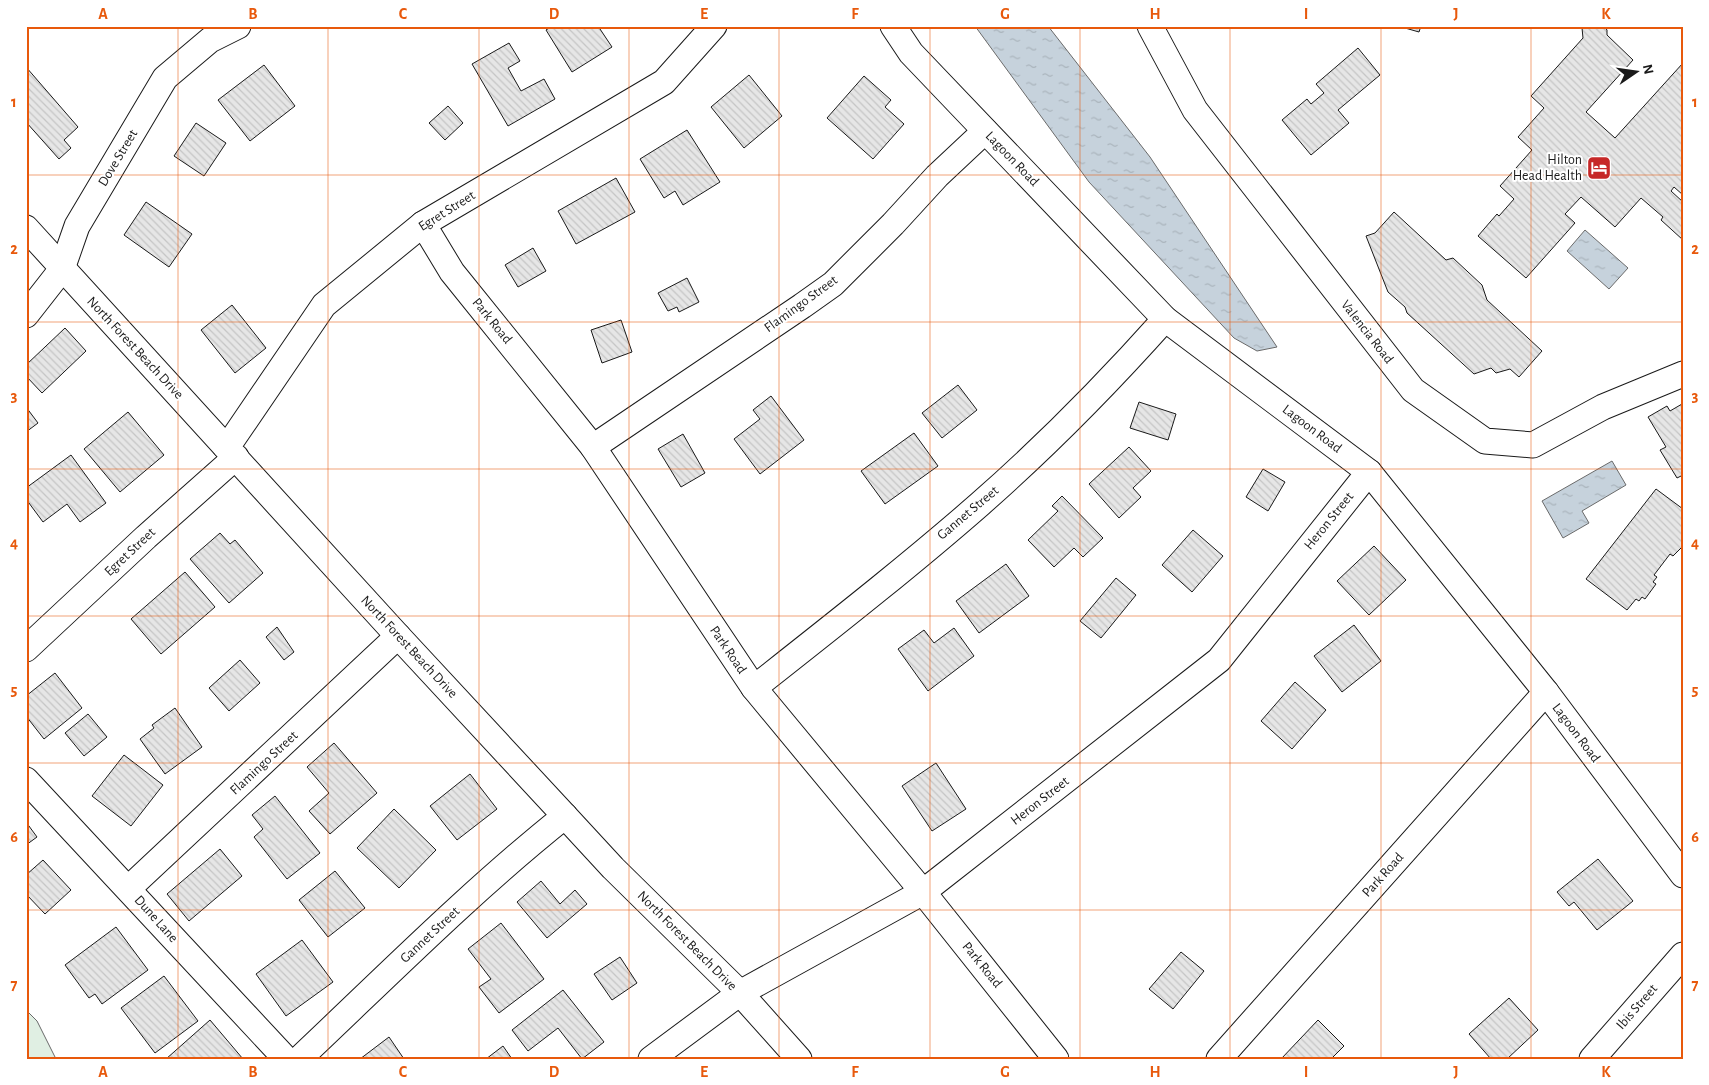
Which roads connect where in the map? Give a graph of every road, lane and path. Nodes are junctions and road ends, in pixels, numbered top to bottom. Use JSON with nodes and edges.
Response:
{"nodes":[{"id":1,"x":238,"y":26,"type":"edge"},
{"id":2,"x":714,"y":26,"type":"edge"},
{"id":3,"x":893,"y":26,"type":"edge"},
{"id":4,"x":1150,"y":26,"type":"edge"},
{"id":5,"x":985,"y":131,"type":"junction"},
{"id":6,"x":423,"y":224,"type":"junction"},
{"id":7,"x":26,"y":228,"type":"edge"},
{"id":8,"x":62,"y":268,"type":"junction"},
{"id":9,"x":26,"y":315,"type":"edge"},
{"id":10,"x":1165,"y":319,"type":"junction"},
{"id":11,"x":1683,"y":374,"type":"edge"},
{"id":12,"x":593,"y":447,"type":"junction"},
{"id":13,"x":230,"y":452,"type":"junction"},
{"id":14,"x":1369,"y":472,"type":"junction"},
{"id":15,"x":398,"y":636,"type":"junction"},
{"id":16,"x":26,"y":648,"type":"edge"},
{"id":17,"x":754,"y":688,"type":"junction"},
{"id":18,"x":1546,"y":692,"type":"junction"},
{"id":19,"x":26,"y":780,"type":"edge"},
{"id":20,"x":565,"y":816,"type":"junction"},
{"id":21,"x":1683,"y":876,"type":"edge"},
{"id":22,"x":129,"y":888,"type":"junction"},
{"id":23,"x":924,"y":892,"type":"junction"},
{"id":24,"x":1683,"y":955,"type":"edge"},
{"id":25,"x":740,"y":992,"type":"junction"},
{"id":26,"x":286,"y":1059,"type":"edge"},
{"id":27,"x":298,"y":1059,"type":"edge"},
{"id":28,"x":652,"y":1059,"type":"edge"},
{"id":29,"x":799,"y":1059,"type":"edge"},
{"id":30,"x":1056,"y":1059,"type":"edge"},
{"id":31,"x":1219,"y":1059,"type":"edge"},
{"id":32,"x":1592,"y":1059,"type":"edge"}],
"edges":[{"from":1,"to":8,"type":"street","name":"Dove Street"},
{"from":2,"to":6,"type":"street","name":"Egret Street"},
{"from":3,"to":5,"type":"street","name":"Lagoon Road"},
{"from":4,"to":11,"type":"street","name":"Valencia Road"},
{"from":5,"to":10,"type":"street","name":"Lagoon Road"},
{"from":5,"to":12,"type":"street","name":"Flamingo Street"},
{"from":6,"to":12,"type":"street","name":"Park Road"},
{"from":6,"to":13,"type":"street","name":"Egret Street"},
{"from":7,"to":8,"type":"street","name":"North Forest Beach Drive"},
{"from":8,"to":9,"type":"street","name":"Dove Street"},
{"from":8,"to":13,"type":"street","name":"North Forest Beach Drive"},
{"from":10,"to":14,"type":"street","name":"Lagoon Road"},
{"from":10,"to":17,"type":"street","name":"Gannet Street"},
{"from":12,"to":17,"type":"street","name":"Park Road"},
{"from":13,"to":15,"type":"street","name":"North Forest Beach Drive"},
{"from":13,"to":16,"type":"street","name":"Egret Street"},
{"from":14,"to":18,"type":"street","name":"Lagoon Road"},
{"from":14,"to":23,"type":"street","name":"Heron Street"},
{"from":15,"to":20,"type":"street","name":"North Forest Beach Drive"},
{"from":15,"to":22,"type":"street","name":"Flamingo Street"},
{"from":17,"to":23,"type":"street","name":"Park Road"},
{"from":18,"to":21,"type":"street","name":"Lagoon Road"},
{"from":18,"to":31,"type":"street","name":"Park Road"},
{"from":19,"to":22,"type":"street","name":"Dune Lane"},
{"from":20,"to":25,"type":"street","name":"North Forest Beach Drive"},
{"from":20,"to":27,"type":"street","name":"Gannet Street"},
{"from":22,"to":26,"type":"street","name":"Dune Lane"},
{"from":23,"to":25,"type":"street","name":"Heron Street"},
{"from":23,"to":30,"type":"street","name":"Park Road"},
{"from":24,"to":32,"type":"street","name":"Ibis Street"},
{"from":25,"to":28,"type":"street","name":"Heron Street"},
{"from":25,"to":29,"type":"street","name":"North Forest Beach Drive"}]}
